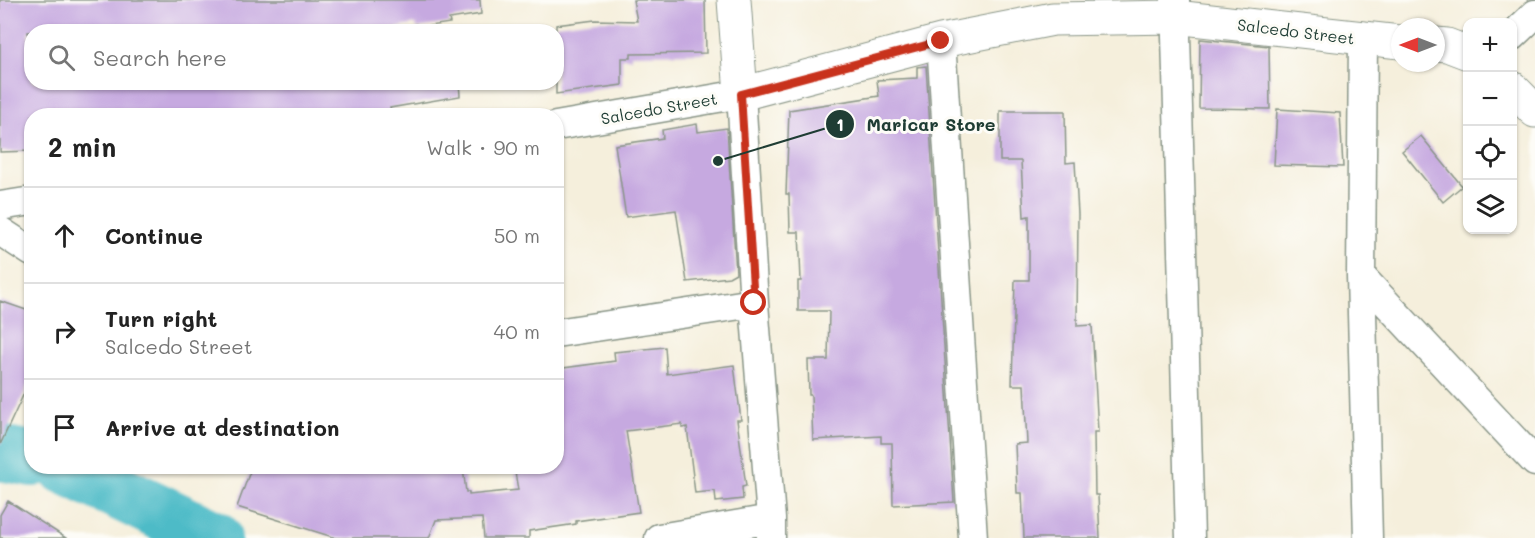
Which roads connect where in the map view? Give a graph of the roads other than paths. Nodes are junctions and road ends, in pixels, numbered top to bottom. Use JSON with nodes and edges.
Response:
{"nodes":[{"id":1,"x":734,"y":0,"type":"edge"},
{"id":2,"x":1175,"y":8,"type":"edge"},
{"id":3,"x":1535,"y":14,"type":"edge"},
{"id":4,"x":1517,"y":31,"type":"edge"},
{"id":5,"x":1363,"y":39,"type":"junction"},
{"id":6,"x":941,"y":41,"type":"junction"},
{"id":7,"x":1391,"y":41,"type":"edge"},
{"id":8,"x":1445,"y":45,"type":"edge"},
{"id":9,"x":1463,"y":51,"type":"edge"},
{"id":10,"x":1517,"y":93,"type":"edge"},
{"id":11,"x":741,"y":94,"type":"junction"},
{"id":12,"x":1535,"y":111,"type":"edge"},
{"id":13,"x":564,"y":125,"type":"edge"},
{"id":14,"x":24,"y":202,"type":"edge"},
{"id":15,"x":0,"y":206,"type":"edge"},
{"id":16,"x":0,"y":231,"type":"edge"},
{"id":17,"x":24,"y":247,"type":"edge"},
{"id":18,"x":1361,"y":276,"type":"junction"},
{"id":19,"x":754,"y":303,"type":"junction"},
{"id":20,"x":564,"y":332,"type":"edge"},
{"id":21,"x":1535,"y":462,"type":"edge"},
{"id":22,"x":771,"y":529,"type":"edge"},
{"id":23,"x":659,"y":538,"type":"edge"},
{"id":24,"x":973,"y":538,"type":"edge"},
{"id":25,"x":1190,"y":538,"type":"edge"},
{"id":26,"x":1368,"y":538,"type":"edge"}],
"edges":[{"from":1,"to":11,"type":"street"},
{"from":2,"to":5,"type":"street","name":"Salcedo Street"},
{"from":2,"to":6,"type":"street","name":"Salcedo Street"},
{"from":2,"to":25,"type":"street"},
{"from":3,"to":4,"type":"street"},
{"from":5,"to":7,"type":"street","name":"Salcedo Street"},
{"from":5,"to":18,"type":"street"},
{"from":6,"to":11,"type":"street","name":"Salcedo Street"},
{"from":6,"to":24,"type":"street"},
{"from":8,"to":9,"type":"street"},
{"from":10,"to":12,"type":"street"},
{"from":11,"to":13,"type":"street","name":"Salcedo Street"},
{"from":11,"to":19,"type":"street"},
{"from":14,"to":15,"type":"street"},
{"from":16,"to":17,"type":"street"},
{"from":18,"to":21,"type":"street"},
{"from":18,"to":26,"type":"street"},
{"from":19,"to":20,"type":"street"},
{"from":19,"to":22,"type":"street"},
{"from":22,"to":23,"type":"street"}]}
